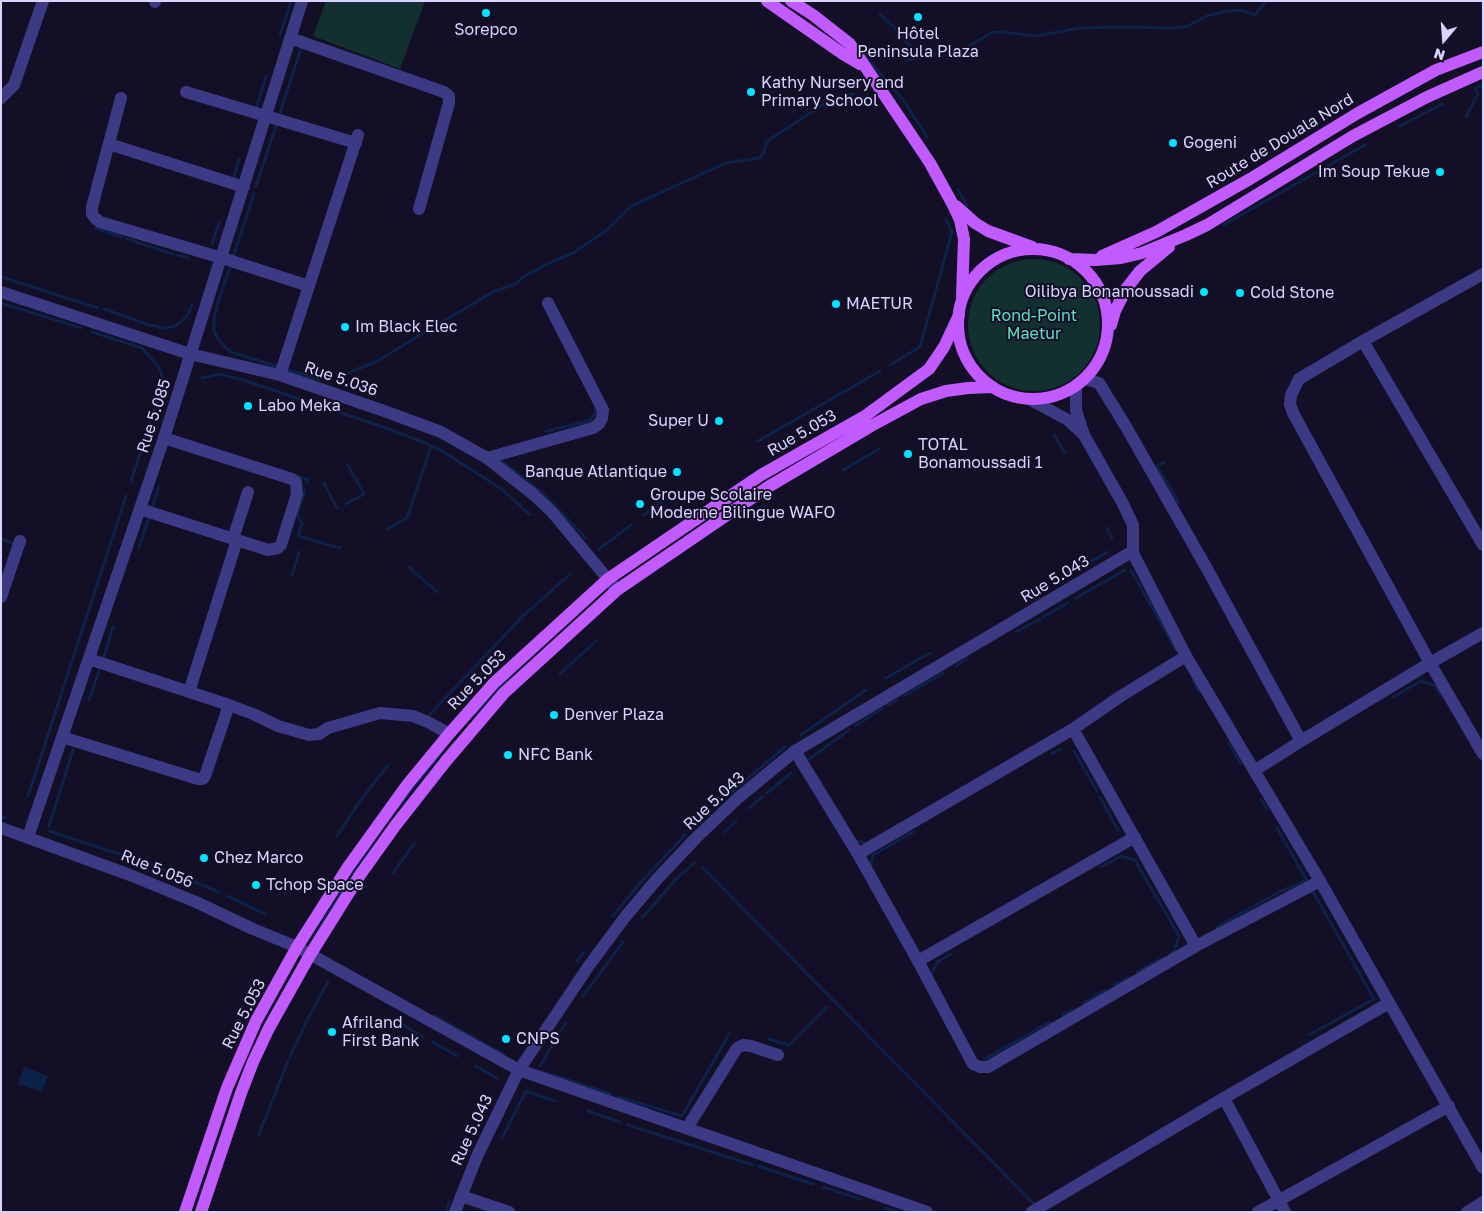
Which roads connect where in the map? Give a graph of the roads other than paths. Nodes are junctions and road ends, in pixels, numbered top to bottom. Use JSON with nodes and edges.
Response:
{"nodes":[{"id":1,"x":43,"y":1,"type":"edge"},
{"id":2,"x":302,"y":1,"type":"edge"},
{"id":3,"x":791,"y":1,"type":"edge"},
{"id":4,"x":769,"y":2,"type":"edge"},
{"id":5,"x":290,"y":38,"type":"junction"},
{"id":6,"x":1483,"y":52,"type":"edge"},
{"id":7,"x":862,"y":65,"type":"junction"},
{"id":8,"x":1483,"y":72,"type":"edge"},
{"id":9,"x":186,"y":92,"type":"dead end"},
{"id":10,"x":1,"y":98,"type":"edge"},
{"id":11,"x":121,"y":98,"type":"dead end"},
{"id":12,"x":266,"y":116,"type":"junction"},
{"id":13,"x":109,"y":144,"type":"junction"},
{"id":14,"x":244,"y":187,"type":"junction"},
{"id":15,"x":952,"y":203,"type":"junction"},
{"id":16,"x":419,"y":209,"type":"dead end"},
{"id":17,"x":1186,"y":235,"type":"junction"},
{"id":18,"x":1043,"y":250,"type":"junction"},
{"id":19,"x":222,"y":258,"type":"junction"},
{"id":20,"x":1070,"y":259,"type":"junction"},
{"id":21,"x":1096,"y":260,"type":"junction"},
{"id":22,"x":1483,"y":274,"type":"edge"},
{"id":23,"x":309,"y":286,"type":"junction"},
{"id":24,"x":1,"y":292,"type":"edge"},
{"id":25,"x":962,"y":300,"type":"junction"},
{"id":26,"x":548,"y":303,"type":"dead end"},
{"id":27,"x":959,"y":315,"type":"junction"},
{"id":28,"x":1108,"y":332,"type":"junction"},
{"id":29,"x":1363,"y":340,"type":"junction"},
{"id":30,"x":190,"y":354,"type":"junction"},
{"id":31,"x":280,"y":375,"type":"junction"},
{"id":32,"x":1080,"y":383,"type":"junction"},
{"id":33,"x":993,"y":387,"type":"junction"},
{"id":34,"x":1029,"y":399,"type":"junction"},
{"id":35,"x":1084,"y":435,"type":"junction"},
{"id":36,"x":164,"y":438,"type":"junction"},
{"id":37,"x":487,"y":458,"type":"junction"},
{"id":38,"x":248,"y":492,"type":"dead end"},
{"id":39,"x":140,"y":509,"type":"junction"},
{"id":40,"x":235,"y":540,"type":"junction"},
{"id":41,"x":20,"y":541,"type":"dead end"},
{"id":42,"x":1483,"y":545,"type":"edge"},
{"id":43,"x":1133,"y":551,"type":"junction"},
{"id":44,"x":608,"y":579,"type":"junction"},
{"id":45,"x":617,"y":590,"type":"junction"},
{"id":46,"x":1,"y":597,"type":"edge"},
{"id":47,"x":1483,"y":633,"type":"edge"},
{"id":48,"x":1186,"y":656,"type":"junction"},
{"id":49,"x":89,"y":659,"type":"junction"},
{"id":50,"x":1430,"y":663,"type":"junction"},
{"id":51,"x":189,"y":692,"type":"junction"},
{"id":52,"x":229,"y":705,"type":"junction"},
{"id":53,"x":1073,"y":729,"type":"junction"},
{"id":54,"x":449,"y":734,"type":"junction"},
{"id":55,"x":62,"y":737,"type":"junction"},
{"id":56,"x":1301,"y":741,"type":"junction"},
{"id":57,"x":795,"y":751,"type":"junction"},
{"id":58,"x":1483,"y":754,"type":"edge"},
{"id":59,"x":1254,"y":771,"type":"junction"},
{"id":60,"x":1,"y":828,"type":"edge"},
{"id":61,"x":28,"y":837,"type":"junction"},
{"id":62,"x":1135,"y":837,"type":"junction"},
{"id":63,"x":858,"y":854,"type":"junction"},
{"id":64,"x":1320,"y":881,"type":"junction"},
{"id":65,"x":1196,"y":946,"type":"junction"},
{"id":66,"x":297,"y":948,"type":"junction"},
{"id":67,"x":310,"y":954,"type":"junction"},
{"id":68,"x":918,"y":961,"type":"junction"},
{"id":69,"x":1389,"y":1003,"type":"junction"},
{"id":70,"x":778,"y":1055,"type":"dead end"},
{"id":71,"x":519,"y":1070,"type":"junction"},
{"id":72,"x":1224,"y":1098,"type":"junction"},
{"id":73,"x":1448,"y":1106,"type":"junction"},
{"id":74,"x":687,"y":1128,"type":"junction"},
{"id":75,"x":1483,"y":1168,"type":"edge"},
{"id":76,"x":461,"y":1196,"type":"junction"},
{"id":77,"x":1278,"y":1200,"type":"junction"},
{"id":78,"x":1483,"y":1202,"type":"edge"},
{"id":79,"x":185,"y":1212,"type":"edge"},
{"id":80,"x":201,"y":1212,"type":"edge"},
{"id":81,"x":456,"y":1212,"type":"edge"},
{"id":82,"x":509,"y":1212,"type":"edge"},
{"id":83,"x":927,"y":1212,"type":"edge"},
{"id":84,"x":1032,"y":1212,"type":"edge"},
{"id":85,"x":1258,"y":1212,"type":"edge"},
{"id":86,"x":1285,"y":1212,"type":"edge"},
{"id":87,"x":1467,"y":1212,"type":"edge"}],
"edges":[{"from":1,"to":10,"type":"street"},
{"from":2,"to":5,"type":"street","name":"Rue 5.085"},
{"from":3,"to":7,"type":"main road"},
{"from":4,"to":7,"type":"main road"},
{"from":5,"to":12,"type":"street","name":"Rue 5.085"},
{"from":5,"to":16,"type":"street"},
{"from":6,"to":21,"type":"main road","name":"Route de Douala Nord"},
{"from":7,"to":15,"type":"main road"},
{"from":8,"to":17,"type":"main road","name":"Route de Douala Nord"},
{"from":9,"to":12,"type":"street"},
{"from":11,"to":13,"type":"street"},
{"from":12,"to":14,"type":"street","name":"Rue 5.085"},
{"from":12,"to":23,"type":"street"},
{"from":13,"to":14,"type":"street"},
{"from":13,"to":19,"type":"street"},
{"from":14,"to":19,"type":"street","name":"Rue 5.085"},
{"from":15,"to":18,"type":"main road"},
{"from":15,"to":25,"type":"main road"},
{"from":17,"to":21,"type":"main road"},
{"from":17,"to":28,"type":"main road"},
{"from":18,"to":20,"type":"main road"},
{"from":18,"to":25,"type":"main road"},
{"from":19,"to":23,"type":"street"},
{"from":19,"to":30,"type":"street","name":"Rue 5.085"},
{"from":20,"to":21,"type":"main road"},
{"from":20,"to":28,"type":"main road"},
{"from":22,"to":29,"type":"street"},
{"from":23,"to":31,"type":"street"},
{"from":24,"to":30,"type":"street","name":"Rue 5.036"},
{"from":25,"to":27,"type":"main road"},
{"from":26,"to":37,"type":"street"},
{"from":27,"to":33,"type":"main road"},
{"from":27,"to":44,"type":"main road","name":"Rue 5.053"},
{"from":28,"to":32,"type":"main road"},
{"from":29,"to":42,"type":"street"},
{"from":29,"to":50,"type":"street"},
{"from":30,"to":31,"type":"street","name":"Rue 5.036"},
{"from":30,"to":36,"type":"street","name":"Rue 5.085"},
{"from":31,"to":37,"type":"street","name":"Rue 5.036"},
{"from":32,"to":34,"type":"main road"},
{"from":32,"to":35,"type":"street"},
{"from":32,"to":56,"type":"street"},
{"from":33,"to":34,"type":"main road"},
{"from":33,"to":45,"type":"main road","name":"Rue 5.053"},
{"from":34,"to":35,"type":"street"},
{"from":35,"to":43,"type":"street"},
{"from":36,"to":39,"type":"street","name":"Rue 5.085"},
{"from":36,"to":40,"type":"street"},
{"from":37,"to":44,"type":"street","name":"Rue 5.036"},
{"from":38,"to":40,"type":"street"},
{"from":39,"to":40,"type":"street"},
{"from":39,"to":49,"type":"street","name":"Rue 5.085"},
{"from":40,"to":51,"type":"street"},
{"from":41,"to":46,"type":"street"},
{"from":43,"to":48,"type":"street"},
{"from":43,"to":57,"type":"street","name":"Rue 5.043"},
{"from":44,"to":45,"type":"street","name":"Rue 5.036"},
{"from":44,"to":54,"type":"main road","name":"Rue 5.053"},
{"from":45,"to":67,"type":"main road","name":"Rue 5.053"},
{"from":47,"to":50,"type":"street"},
{"from":48,"to":53,"type":"street"},
{"from":48,"to":59,"type":"street"},
{"from":49,"to":51,"type":"street"},
{"from":49,"to":55,"type":"street","name":"Rue 5.085"},
{"from":50,"to":56,"type":"street"},
{"from":50,"to":58,"type":"street"},
{"from":51,"to":52,"type":"street"},
{"from":52,"to":54,"type":"street"},
{"from":52,"to":55,"type":"street"},
{"from":53,"to":62,"type":"street"},
{"from":53,"to":63,"type":"street"},
{"from":54,"to":66,"type":"main road","name":"Rue 5.053"},
{"from":55,"to":61,"type":"street","name":"Rue 5.085"},
{"from":56,"to":59,"type":"street"},
{"from":57,"to":63,"type":"street"},
{"from":57,"to":71,"type":"street","name":"Rue 5.043"},
{"from":59,"to":64,"type":"street"},
{"from":60,"to":61,"type":"street","name":"Rue 5.056"},
{"from":61,"to":66,"type":"street","name":"Rue 5.056"},
{"from":62,"to":65,"type":"street"},
{"from":62,"to":68,"type":"street"},
{"from":63,"to":68,"type":"street"},
{"from":64,"to":65,"type":"street"},
{"from":64,"to":69,"type":"street"},
{"from":65,"to":68,"type":"street"},
{"from":66,"to":67,"type":"street","name":"Rue 5.056"},
{"from":66,"to":79,"type":"main road","name":"Rue 5.053"},
{"from":67,"to":71,"type":"street","name":"Rue 5.056"},
{"from":67,"to":80,"type":"main road","name":"Rue 5.053"},
{"from":69,"to":72,"type":"street"},
{"from":69,"to":73,"type":"street"},
{"from":70,"to":74,"type":"street"},
{"from":71,"to":74,"type":"street","name":"Rue 5.056"},
{"from":71,"to":76,"type":"street","name":"Rue 5.043"},
{"from":72,"to":77,"type":"street"},
{"from":72,"to":84,"type":"street"},
{"from":73,"to":75,"type":"street"},
{"from":73,"to":77,"type":"street"},
{"from":74,"to":83,"type":"street","name":"Rue 5.056"},
{"from":76,"to":81,"type":"street","name":"Rue 5.043"},
{"from":76,"to":82,"type":"street"},
{"from":77,"to":85,"type":"street"},
{"from":77,"to":86,"type":"street"},
{"from":78,"to":87,"type":"street"}]}
